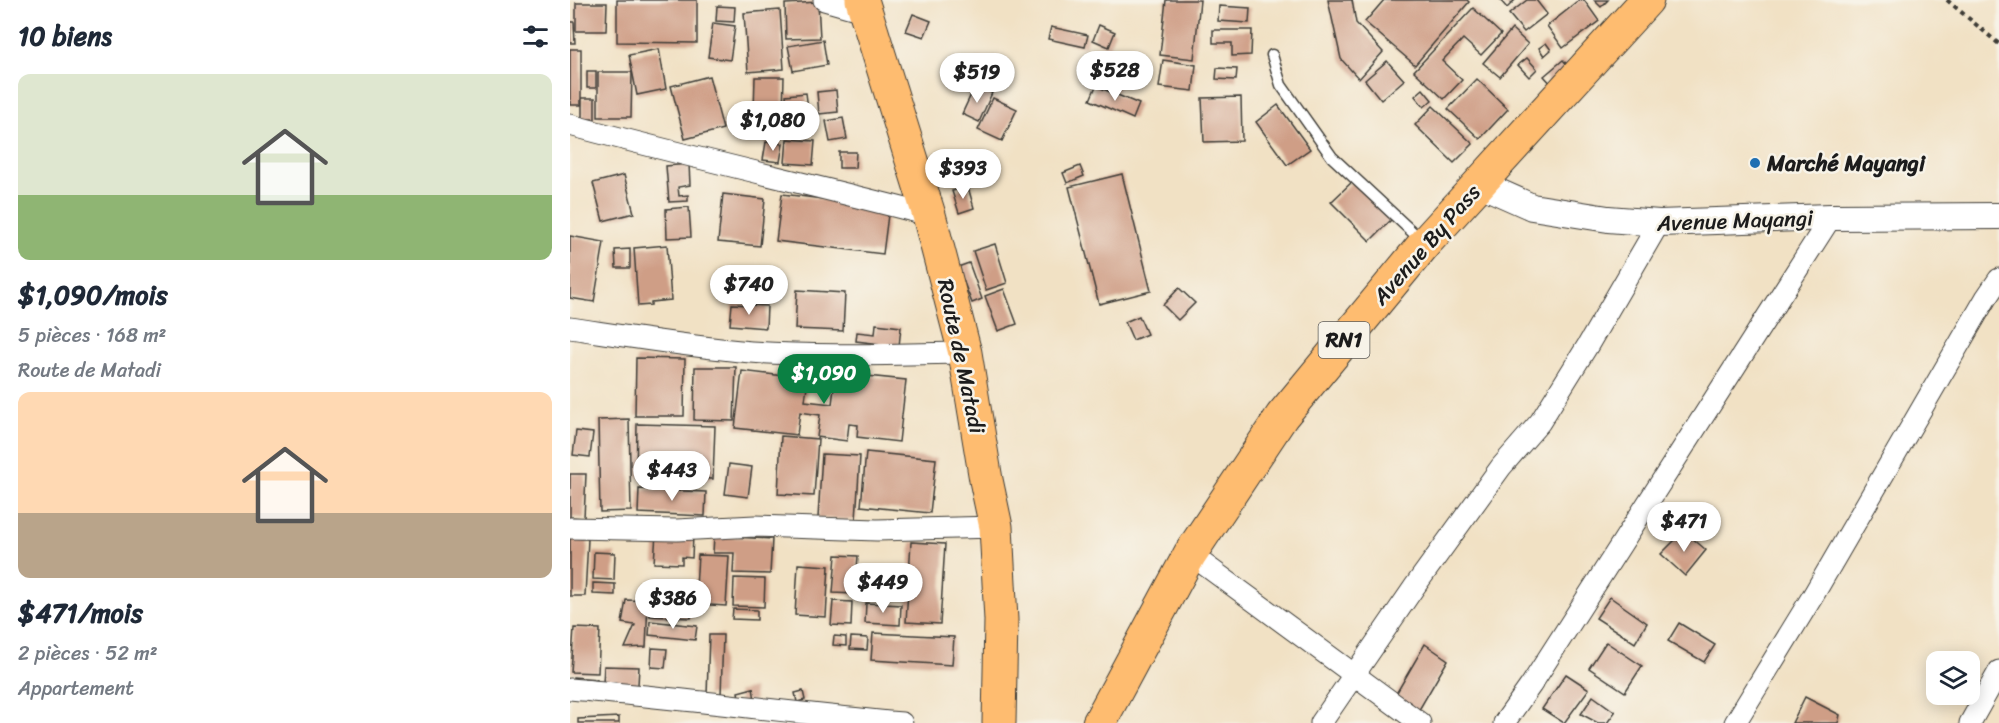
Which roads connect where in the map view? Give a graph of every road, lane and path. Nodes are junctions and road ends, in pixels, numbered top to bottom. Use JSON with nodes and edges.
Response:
{"nodes":[{"id":1,"x":824,"y":0,"type":"edge"},
{"id":2,"x":1647,"y":0,"type":"edge"},
{"id":3,"x":1947,"y":0,"type":"edge"},
{"id":4,"x":864,"y":4,"type":"edge"},
{"id":5,"x":1999,"y":44,"type":"edge"},
{"id":6,"x":1272,"y":55,"type":"dead end"},
{"id":7,"x":570,"y":125,"type":"edge"},
{"id":8,"x":1478,"y":183,"type":"junction"},
{"id":9,"x":928,"y":215,"type":"junction"},
{"id":10,"x":1999,"y":216,"type":"edge"},
{"id":11,"x":1831,"y":217,"type":"junction"},
{"id":12,"x":1659,"y":223,"type":"junction"},
{"id":13,"x":1425,"y":243,"type":"junction"},
{"id":14,"x":1999,"y":279,"type":"edge"},
{"id":15,"x":570,"y":328,"type":"edge"},
{"id":16,"x":965,"y":353,"type":"junction"},
{"id":17,"x":996,"y":527,"type":"junction"},
{"id":18,"x":570,"y":528,"type":"edge"},
{"id":19,"x":1190,"y":554,"type":"junction"},
{"id":20,"x":1999,"y":671,"type":"edge"},
{"id":21,"x":1354,"y":676,"type":"junction"},
{"id":22,"x":570,"y":689,"type":"edge"},
{"id":23,"x":1000,"y":711,"type":"edge"},
{"id":24,"x":902,"y":723,"type":"edge"},
{"id":25,"x":1025,"y":723,"type":"edge"},
{"id":26,"x":1100,"y":723,"type":"edge"},
{"id":27,"x":1321,"y":723,"type":"edge"},
{"id":28,"x":1420,"y":723,"type":"edge"},
{"id":29,"x":1504,"y":723,"type":"edge"},
{"id":30,"x":1735,"y":723,"type":"edge"},
{"id":31,"x":1970,"y":723,"type":"edge"}],
"edges":[{"from":1,"to":4,"type":"street"},
{"from":2,"to":8,"type":"highway","name":"Avenue By Pass","number":"RN1"},
{"from":3,"to":5,"type":"path"},
{"from":4,"to":9,"type":"highway","name":"Route de Matadi"},
{"from":6,"to":13,"type":"lane"},
{"from":7,"to":9,"type":"street"},
{"from":8,"to":12,"type":"street","name":"Avenue Mayangi"},
{"from":8,"to":13,"type":"highway","name":"Avenue By Pass","number":"RN1"},
{"from":9,"to":16,"type":"highway","name":"Route de Matadi"},
{"from":10,"to":11,"type":"street","name":"Avenue Mayangi"},
{"from":11,"to":12,"type":"street","name":"Avenue Mayangi"},
{"from":11,"to":29,"type":"street"},
{"from":12,"to":21,"type":"street"},
{"from":13,"to":19,"type":"highway","name":"Avenue By Pass","number":"RN1"},
{"from":14,"to":30,"type":"street"},
{"from":15,"to":16,"type":"street"},
{"from":16,"to":17,"type":"highway","name":"Route de Matadi"},
{"from":17,"to":18,"type":"street"},
{"from":17,"to":23,"type":"highway","name":"Route de Matadi"},
{"from":19,"to":21,"type":"street"},
{"from":19,"to":26,"type":"highway","name":"Avenue By Pass","number":"RN1"},
{"from":20,"to":31,"type":"street"},
{"from":21,"to":27,"type":"street"},
{"from":21,"to":28,"type":"street"},
{"from":22,"to":24,"type":"street"},
{"from":23,"to":25,"type":"highway"}]}
